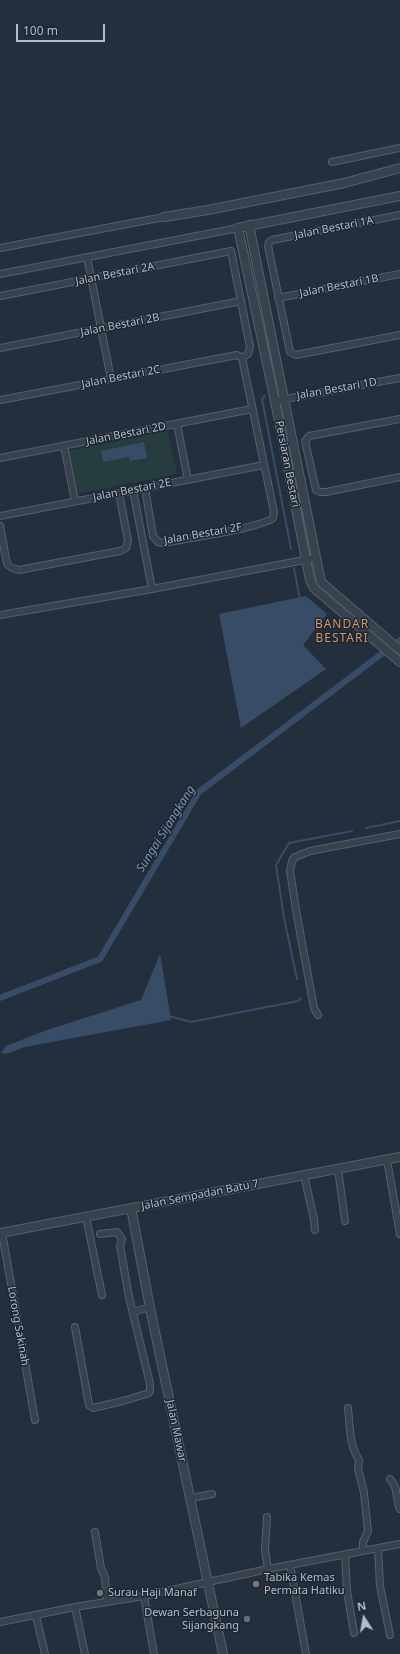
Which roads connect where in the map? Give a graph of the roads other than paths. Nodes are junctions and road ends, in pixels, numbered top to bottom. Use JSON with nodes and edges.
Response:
{"nodes":[{"id":1,"x":400,"y":148,"type":"edge"},
{"id":2,"x":332,"y":162,"type":"dead end"},
{"id":3,"x":400,"y":168,"type":"edge"},
{"id":4,"x":400,"y":196,"type":"edge"},
{"id":5,"x":400,"y":215,"type":"edge"},
{"id":6,"x":164,"y":217,"type":"joint"},
{"id":7,"x":249,"y":225,"type":"junction"},
{"id":8,"x":238,"y":228,"type":"junction"},
{"id":9,"x":0,"y":248,"type":"edge"},
{"id":10,"x":87,"y":257,"type":"junction"},
{"id":11,"x":0,"y":274,"type":"edge"},
{"id":12,"x":400,"y":274,"type":"edge"},
{"id":13,"x":92,"y":279,"type":"junction"},
{"id":14,"x":0,"y":296,"type":"edge"},
{"id":15,"x":278,"y":298,"type":"junction"},
{"id":16,"x":241,"y":301,"type":"junction"},
{"id":17,"x":101,"y":328,"type":"junction"},
{"id":18,"x":400,"y":335,"type":"edge"},
{"id":19,"x":0,"y":348,"type":"edge"},
{"id":20,"x":242,"y":358,"type":"junction"},
{"id":21,"x":400,"y":378,"type":"edge"},
{"id":22,"x":112,"y":379,"type":"junction"},
{"id":23,"x":284,"y":399,"type":"junction"},
{"id":24,"x":0,"y":400,"type":"edge"},
{"id":25,"x":275,"y":401,"type":"junction"},
{"id":26,"x":252,"y":409,"type":"junction"},
{"id":27,"x":400,"y":419,"type":"edge"},
{"id":28,"x":177,"y":424,"type":"junction"},
{"id":29,"x":64,"y":446,"type":"junction"},
{"id":30,"x":0,"y":458,"type":"edge"},
{"id":31,"x":264,"y":465,"type":"junction"},
{"id":32,"x":400,"y":477,"type":"edge"},
{"id":33,"x":188,"y":480,"type":"junction"},
{"id":34,"x":144,"y":488,"type":"junction"},
{"id":35,"x":133,"y":490,"type":"junction"},
{"id":36,"x":119,"y":493,"type":"junction"},
{"id":37,"x":75,"y":501,"type":"junction"},
{"id":38,"x":0,"y":516,"type":"edge"},
{"id":39,"x":0,"y":526,"type":"edge"},
{"id":40,"x":315,"y":558,"type":"junction"},
{"id":41,"x":305,"y":560,"type":"junction"},
{"id":42,"x":152,"y":589,"type":"junction"},
{"id":43,"x":0,"y":615,"type":"edge"},
{"id":44,"x":383,"y":641,"type":"junction"},
{"id":45,"x":400,"y":650,"type":"edge"},
{"id":46,"x":398,"y":660,"type":"edge"},
{"id":47,"x":400,"y":834,"type":"edge"},
{"id":48,"x":318,"y":1015,"type":"dead end"},
{"id":49,"x":400,"y":1157,"type":"edge"},
{"id":50,"x":387,"y":1160,"type":"junction"},
{"id":51,"x":338,"y":1169,"type":"junction"},
{"id":52,"x":304,"y":1176,"type":"junction"},
{"id":53,"x":131,"y":1208,"type":"junction"},
{"id":54,"x":86,"y":1217,"type":"junction"},
{"id":55,"x":345,"y":1221,"type":"dead end"},
{"id":56,"x":315,"y":1230,"type":"dead end"},
{"id":57,"x":1,"y":1233,"type":"edge"},
{"id":58,"x":100,"y":1234,"type":"dead end"},
{"id":59,"x":400,"y":1234,"type":"edge"},
{"id":60,"x":3,"y":1254,"type":"edge"},
{"id":61,"x":102,"y":1295,"type":"dead end"},
{"id":62,"x":150,"y":1307,"type":"junction"},
{"id":63,"x":133,"y":1312,"type":"junction"},
{"id":64,"x":75,"y":1327,"type":"dead end"},
{"id":65,"x":348,"y":1408,"type":"dead end"},
{"id":66,"x":35,"y":1420,"type":"dead end"},
{"id":67,"x":390,"y":1479,"type":"dead end"},
{"id":68,"x":212,"y":1494,"type":"dead end"},
{"id":69,"x":191,"y":1498,"type":"junction"},
{"id":70,"x":400,"y":1509,"type":"edge"},
{"id":71,"x":267,"y":1517,"type":"dead end"},
{"id":72,"x":95,"y":1532,"type":"dead end"},
{"id":73,"x":400,"y":1544,"type":"edge"},
{"id":74,"x":378,"y":1548,"type":"junction"},
{"id":75,"x":363,"y":1551,"type":"junction"},
{"id":76,"x":345,"y":1555,"type":"junction"},
{"id":77,"x":290,"y":1565,"type":"junction"},
{"id":78,"x":268,"y":1568,"type":"junction"},
{"id":79,"x":209,"y":1582,"type":"junction"},
{"id":80,"x":144,"y":1596,"type":"junction"},
{"id":81,"x":107,"y":1602,"type":"junction"},
{"id":82,"x":75,"y":1607,"type":"junction"},
{"id":83,"x":36,"y":1616,"type":"junction"},
{"id":84,"x":0,"y":1622,"type":"edge"},
{"id":85,"x":354,"y":1633,"type":"dead end"},
{"id":86,"x":390,"y":1635,"type":"dead end"},
{"id":87,"x":45,"y":1654,"type":"edge"},
{"id":88,"x":84,"y":1654,"type":"edge"},
{"id":89,"x":154,"y":1654,"type":"edge"},
{"id":90,"x":223,"y":1654,"type":"edge"},
{"id":91,"x":306,"y":1654,"type":"edge"}],
"edges":[{"from":1,"to":2,"type":"street"},
{"from":3,"to":6,"type":"street"},
{"from":4,"to":7,"type":"street"},
{"from":5,"to":15,"type":"street","name":"Jalan Bestari 1A"},
{"from":6,"to":9,"type":"street"},
{"from":7,"to":8,"type":"street"},
{"from":7,"to":23,"type":"street","name":"Persiaran Bestari"},
{"from":8,"to":10,"type":"street"},
{"from":8,"to":25,"type":"street","name":"Persiaran Bestari"},
{"from":10,"to":11,"type":"street"},
{"from":10,"to":13,"type":"street"},
{"from":12,"to":15,"type":"street","name":"Jalan Bestari 1B"},
{"from":13,"to":14,"type":"street","name":"Jalan Bestari 2A"},
{"from":13,"to":16,"type":"street","name":"Jalan Bestari 2A"},
{"from":13,"to":17,"type":"street"},
{"from":15,"to":18,"type":"street"},
{"from":16,"to":17,"type":"street","name":"Jalan Bestari 2B"},
{"from":16,"to":20,"type":"street"},
{"from":17,"to":19,"type":"street","name":"Jalan Bestari 2B"},
{"from":17,"to":22,"type":"street"},
{"from":20,"to":22,"type":"street","name":"Jalan Bestari 2C"},
{"from":20,"to":26,"type":"street"},
{"from":21,"to":23,"type":"street","name":"Jalan Bestari 1D"},
{"from":22,"to":24,"type":"street","name":"Jalan Bestari 2C"},
{"from":23,"to":25,"type":"street","name":"Jalan Bestari 1D"},
{"from":23,"to":40,"type":"street","name":"Persiaran Bestari"},
{"from":25,"to":41,"type":"street","name":"Persiaran Bestari"},
{"from":26,"to":28,"type":"street","name":"Jalan Bestari 2D"},
{"from":26,"to":31,"type":"street"},
{"from":27,"to":32,"type":"street"},
{"from":28,"to":29,"type":"street","name":"Jalan Bestari 2D"},
{"from":28,"to":33,"type":"street"},
{"from":29,"to":30,"type":"street","name":"Jalan Bestari 2D"},
{"from":29,"to":37,"type":"street"},
{"from":31,"to":33,"type":"street","name":"Jalan Bestari 2E"},
{"from":31,"to":34,"type":"street","name":"Jalan Bestari 2F"},
{"from":33,"to":34,"type":"street","name":"Jalan Bestari 2E"},
{"from":34,"to":35,"type":"street","name":"Jalan Bestari 2E"},
{"from":35,"to":36,"type":"street","name":"Jalan Bestari 2E"},
{"from":35,"to":42,"type":"street"},
{"from":36,"to":37,"type":"street","name":"Jalan Bestari 2E"},
{"from":36,"to":39,"type":"street"},
{"from":37,"to":38,"type":"street","name":"Jalan Bestari 2E"},
{"from":40,"to":41,"type":"street"},
{"from":40,"to":44,"type":"street","name":"Persiaran Bestari"},
{"from":41,"to":42,"type":"street"},
{"from":41,"to":44,"type":"street","name":"Persiaran Bestari"},
{"from":42,"to":43,"type":"street"},
{"from":44,"to":45,"type":"street","name":"Persiaran Bestari"},
{"from":44,"to":46,"type":"street","name":"Persiaran Bestari"},
{"from":47,"to":48,"type":"street"},
{"from":49,"to":50,"type":"street","name":"Jalan Sempadan Batu 7"},
{"from":50,"to":51,"type":"street","name":"Jalan Sempadan Batu 7"},
{"from":50,"to":59,"type":"street"},
{"from":51,"to":52,"type":"street","name":"Jalan Sempadan Batu 7"},
{"from":51,"to":55,"type":"street"},
{"from":52,"to":53,"type":"street","name":"Jalan Sempadan Batu 7"},
{"from":52,"to":56,"type":"street"},
{"from":53,"to":54,"type":"street","name":"Jalan Sempadan Batu 7"},
{"from":53,"to":62,"type":"street","name":"Jalan Mawar"},
{"from":54,"to":57,"type":"street","name":"Jalan Sempadan Batu 7"},
{"from":54,"to":61,"type":"street"},
{"from":57,"to":60,"type":"street","name":"Lorong Sakinah"},
{"from":58,"to":63,"type":"street"},
{"from":60,"to":66,"type":"street","name":"Lorong Sakinah"},
{"from":62,"to":63,"type":"street"},
{"from":62,"to":69,"type":"street","name":"Jalan Mawar"},
{"from":63,"to":64,"type":"street"},
{"from":65,"to":75,"type":"street"},
{"from":67,"to":70,"type":"street"},
{"from":68,"to":69,"type":"street"},
{"from":69,"to":79,"type":"street","name":"Jalan Mawar"},
{"from":71,"to":78,"type":"street"},
{"from":72,"to":81,"type":"street"},
{"from":73,"to":74,"type":"street"},
{"from":74,"to":75,"type":"street"},
{"from":74,"to":86,"type":"street"},
{"from":75,"to":76,"type":"street"},
{"from":76,"to":77,"type":"street"},
{"from":76,"to":85,"type":"street"},
{"from":77,"to":78,"type":"street"},
{"from":77,"to":91,"type":"street"},
{"from":78,"to":79,"type":"street"},
{"from":79,"to":80,"type":"street"},
{"from":79,"to":90,"type":"street","name":"Jalan Mawar"},
{"from":80,"to":81,"type":"street"},
{"from":80,"to":89,"type":"street"},
{"from":81,"to":82,"type":"street"},
{"from":82,"to":83,"type":"street"},
{"from":82,"to":88,"type":"street"},
{"from":83,"to":84,"type":"street"},
{"from":83,"to":87,"type":"street"}]}
